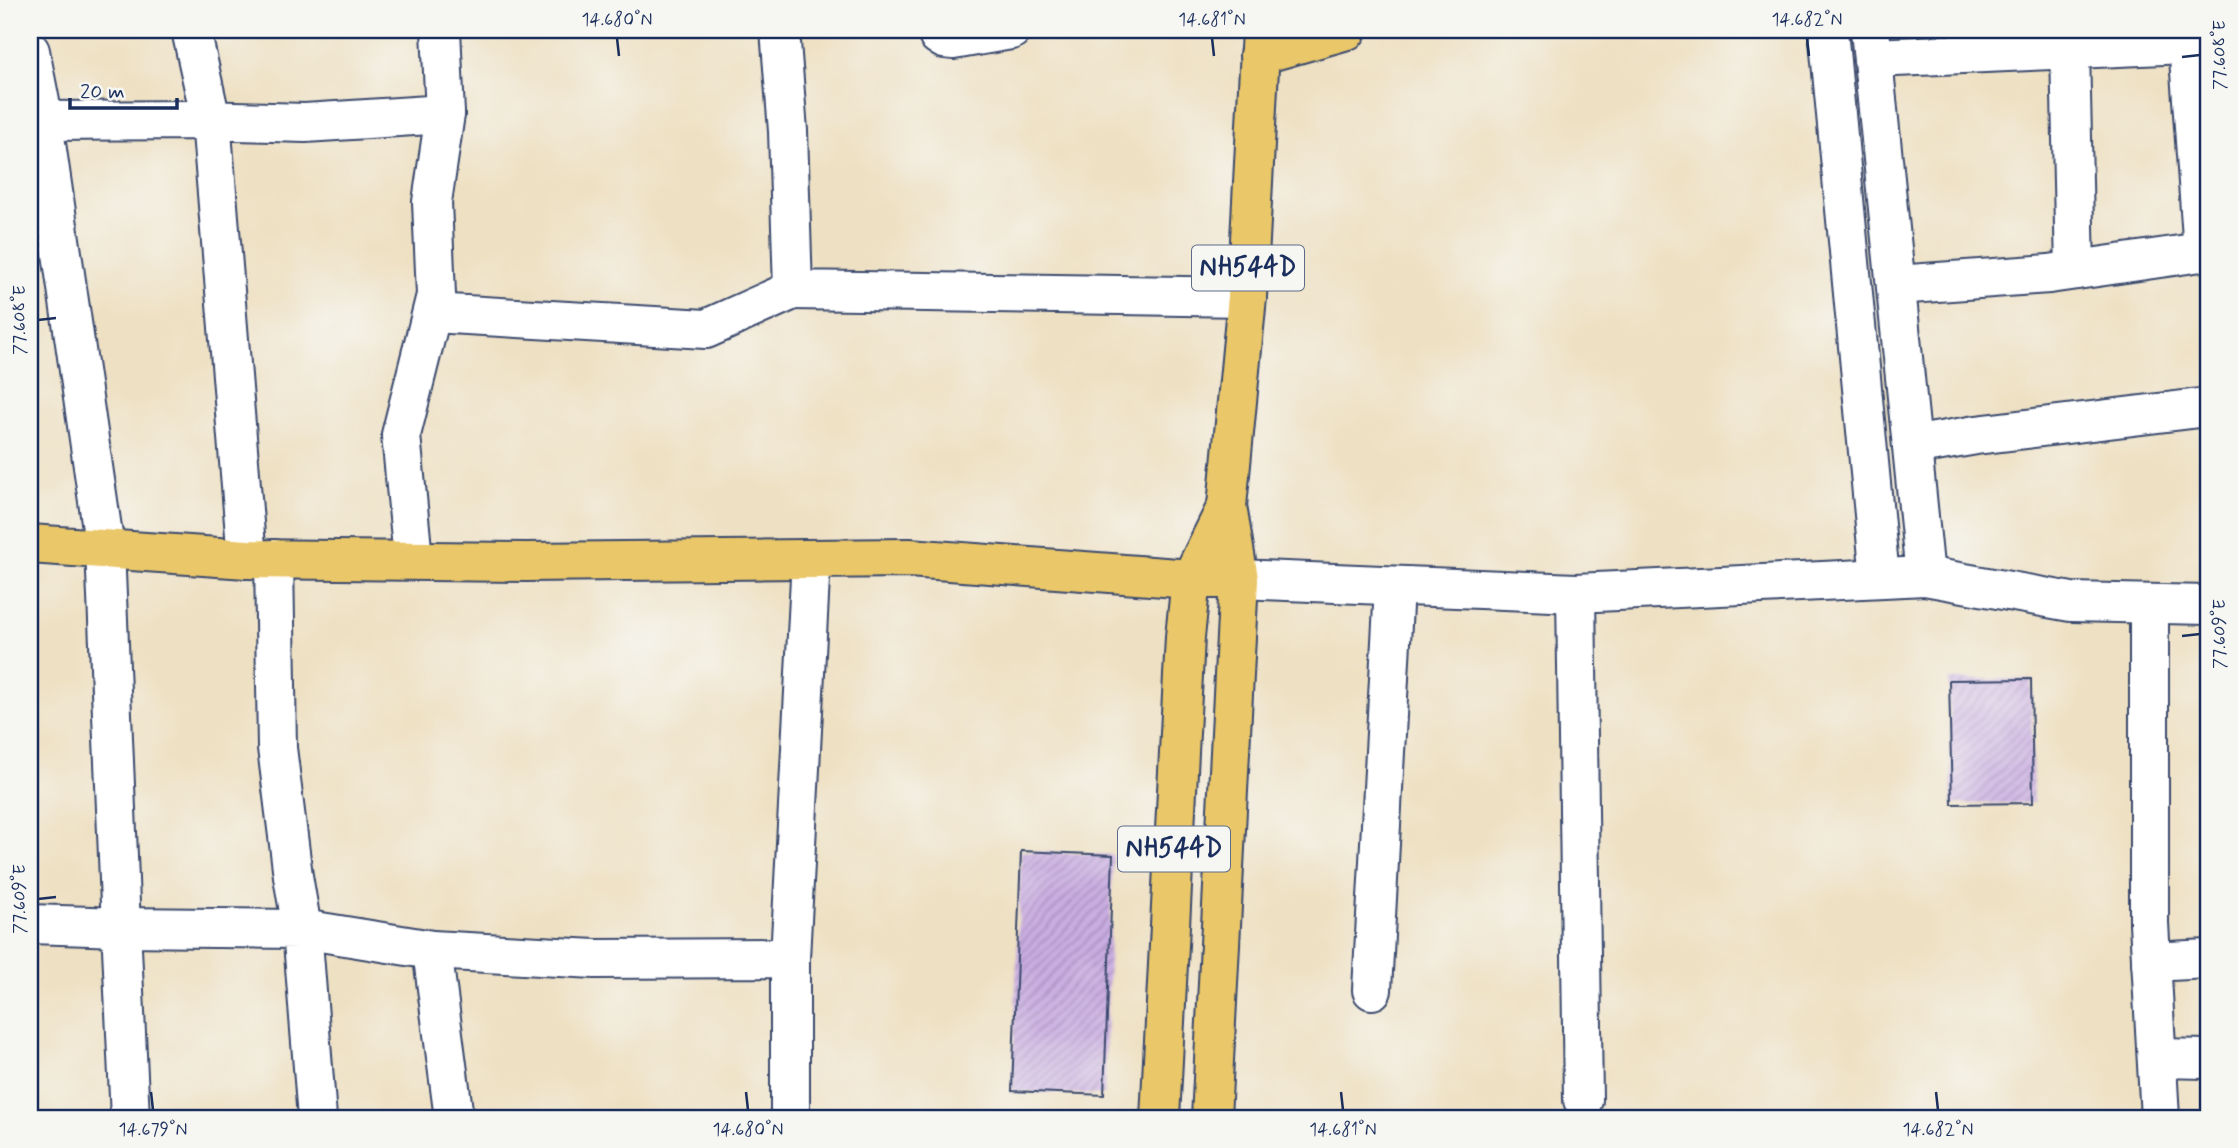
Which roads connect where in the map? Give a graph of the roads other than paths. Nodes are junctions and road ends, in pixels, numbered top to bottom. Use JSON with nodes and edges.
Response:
{"nodes":[{"id":1,"x":191,"y":30,"type":"edge"},
{"id":2,"x":440,"y":30,"type":"edge"},
{"id":3,"x":780,"y":30,"type":"edge"},
{"id":4,"x":937,"y":30,"type":"edge"},
{"id":5,"x":1011,"y":30,"type":"edge"},
{"id":6,"x":1347,"y":30,"type":"edge"},
{"id":7,"x":1828,"y":30,"type":"edge"},
{"id":8,"x":1260,"y":43,"type":"edge"},
{"id":9,"x":2198,"y":43,"type":"edge"},
{"id":10,"x":1872,"y":44,"type":"edge"},
{"id":11,"x":2070,"y":50,"type":"junction"},
{"id":12,"x":30,"y":51,"type":"edge"},
{"id":13,"x":445,"y":114,"type":"junction"},
{"id":14,"x":36,"y":120,"type":"edge"},
{"id":15,"x":211,"y":120,"type":"junction"},
{"id":16,"x":2205,"y":251,"type":"edge"},
{"id":17,"x":2075,"y":270,"type":"junction"},
{"id":18,"x":1896,"y":285,"type":"junction"},
{"id":19,"x":793,"y":290,"type":"junction"},
{"id":20,"x":1247,"y":297,"type":"junction"},
{"id":21,"x":432,"y":313,"type":"junction"},
{"id":22,"x":2208,"y":407,"type":"edge"},
{"id":23,"x":1912,"y":446,"type":"junction"},
{"id":24,"x":1227,"y":506,"type":"junction"},
{"id":25,"x":30,"y":544,"type":"edge"},
{"id":26,"x":105,"y":549,"type":"junction"},
{"id":27,"x":261,"y":559,"type":"junction"},
{"id":28,"x":413,"y":559,"type":"junction"},
{"id":29,"x":811,"y":559,"type":"junction"},
{"id":30,"x":1925,"y":576,"type":"junction"},
{"id":31,"x":1880,"y":578,"type":"junction"},
{"id":32,"x":1191,"y":579,"type":"junction"},
{"id":33,"x":1239,"y":579,"type":"junction"},
{"id":34,"x":1394,"y":587,"type":"junction"},
{"id":35,"x":1576,"y":593,"type":"junction"},
{"id":36,"x":2149,"y":604,"type":"junction"},
{"id":37,"x":2208,"y":605,"type":"edge"},
{"id":38,"x":30,"y":924,"type":"edge"},
{"id":39,"x":121,"y":927,"type":"junction"},
{"id":40,"x":302,"y":929,"type":"junction"},
{"id":41,"x":432,"y":950,"type":"junction"},
{"id":42,"x":790,"y":958,"type":"junction"},
{"id":43,"x":2208,"y":959,"type":"edge"},
{"id":44,"x":2151,"y":962,"type":"junction"},
{"id":45,"x":1372,"y":990,"type":"dead end"},
{"id":46,"x":2157,"y":1058,"type":"junction"},
{"id":47,"x":2208,"y":1059,"type":"edge"},
{"id":48,"x":1583,"y":1100,"type":"dead end"},
{"id":49,"x":130,"y":1118,"type":"edge"},
{"id":50,"x":317,"y":1118,"type":"edge"},
{"id":51,"x":454,"y":1118,"type":"edge"},
{"id":52,"x":790,"y":1118,"type":"edge"},
{"id":53,"x":1160,"y":1118,"type":"edge"},
{"id":54,"x":1212,"y":1118,"type":"edge"},
{"id":55,"x":2160,"y":1118,"type":"edge"}],
"edges":[{"from":1,"to":15,"type":"street"},
{"from":2,"to":13,"type":"street"},
{"from":3,"to":19,"type":"street"},
{"from":4,"to":5,"type":"street"},
{"from":6,"to":8,"type":"main road","number":"NH544D"},
{"from":7,"to":31,"type":"street"},
{"from":8,"to":20,"type":"main road","number":"NH544D"},
{"from":9,"to":11,"type":"street"},
{"from":9,"to":16,"type":"street"},
{"from":10,"to":11,"type":"street"},
{"from":10,"to":18,"type":"street"},
{"from":11,"to":17,"type":"street"},
{"from":12,"to":14,"type":"street"},
{"from":13,"to":15,"type":"street"},
{"from":13,"to":21,"type":"street"},
{"from":14,"to":15,"type":"street"},
{"from":14,"to":26,"type":"street"},
{"from":15,"to":27,"type":"street"},
{"from":16,"to":17,"type":"street"},
{"from":17,"to":18,"type":"street"},
{"from":18,"to":23,"type":"street"},
{"from":19,"to":20,"type":"street"},
{"from":19,"to":21,"type":"street"},
{"from":20,"to":24,"type":"main road","number":"NH544D"},
{"from":21,"to":28,"type":"street"},
{"from":22,"to":23,"type":"street"},
{"from":23,"to":30,"type":"street"},
{"from":24,"to":32,"type":"main road","number":"NH544D"},
{"from":24,"to":33,"type":"main road","number":"NH544D"},
{"from":25,"to":26,"type":"main road"},
{"from":26,"to":27,"type":"main road"},
{"from":26,"to":39,"type":"street"},
{"from":27,"to":28,"type":"main road"},
{"from":27,"to":40,"type":"street"},
{"from":28,"to":29,"type":"main road"},
{"from":29,"to":32,"type":"main road"},
{"from":29,"to":42,"type":"street"},
{"from":30,"to":31,"type":"street"},
{"from":30,"to":36,"type":"street"},
{"from":31,"to":35,"type":"street"},
{"from":32,"to":33,"type":"main road"},
{"from":32,"to":53,"type":"main road","number":"NH544D"},
{"from":33,"to":34,"type":"street"},
{"from":33,"to":54,"type":"main road","number":"NH544D"},
{"from":34,"to":35,"type":"street"},
{"from":34,"to":45,"type":"street"},
{"from":35,"to":48,"type":"street"},
{"from":36,"to":37,"type":"street"},
{"from":36,"to":44,"type":"street"},
{"from":38,"to":39,"type":"street"},
{"from":39,"to":40,"type":"street"},
{"from":39,"to":49,"type":"street"},
{"from":40,"to":41,"type":"street"},
{"from":40,"to":50,"type":"street"},
{"from":41,"to":42,"type":"street"},
{"from":41,"to":51,"type":"street"},
{"from":42,"to":52,"type":"street"},
{"from":43,"to":44,"type":"street"},
{"from":44,"to":46,"type":"street"},
{"from":46,"to":47,"type":"street"},
{"from":46,"to":55,"type":"street"}]}
